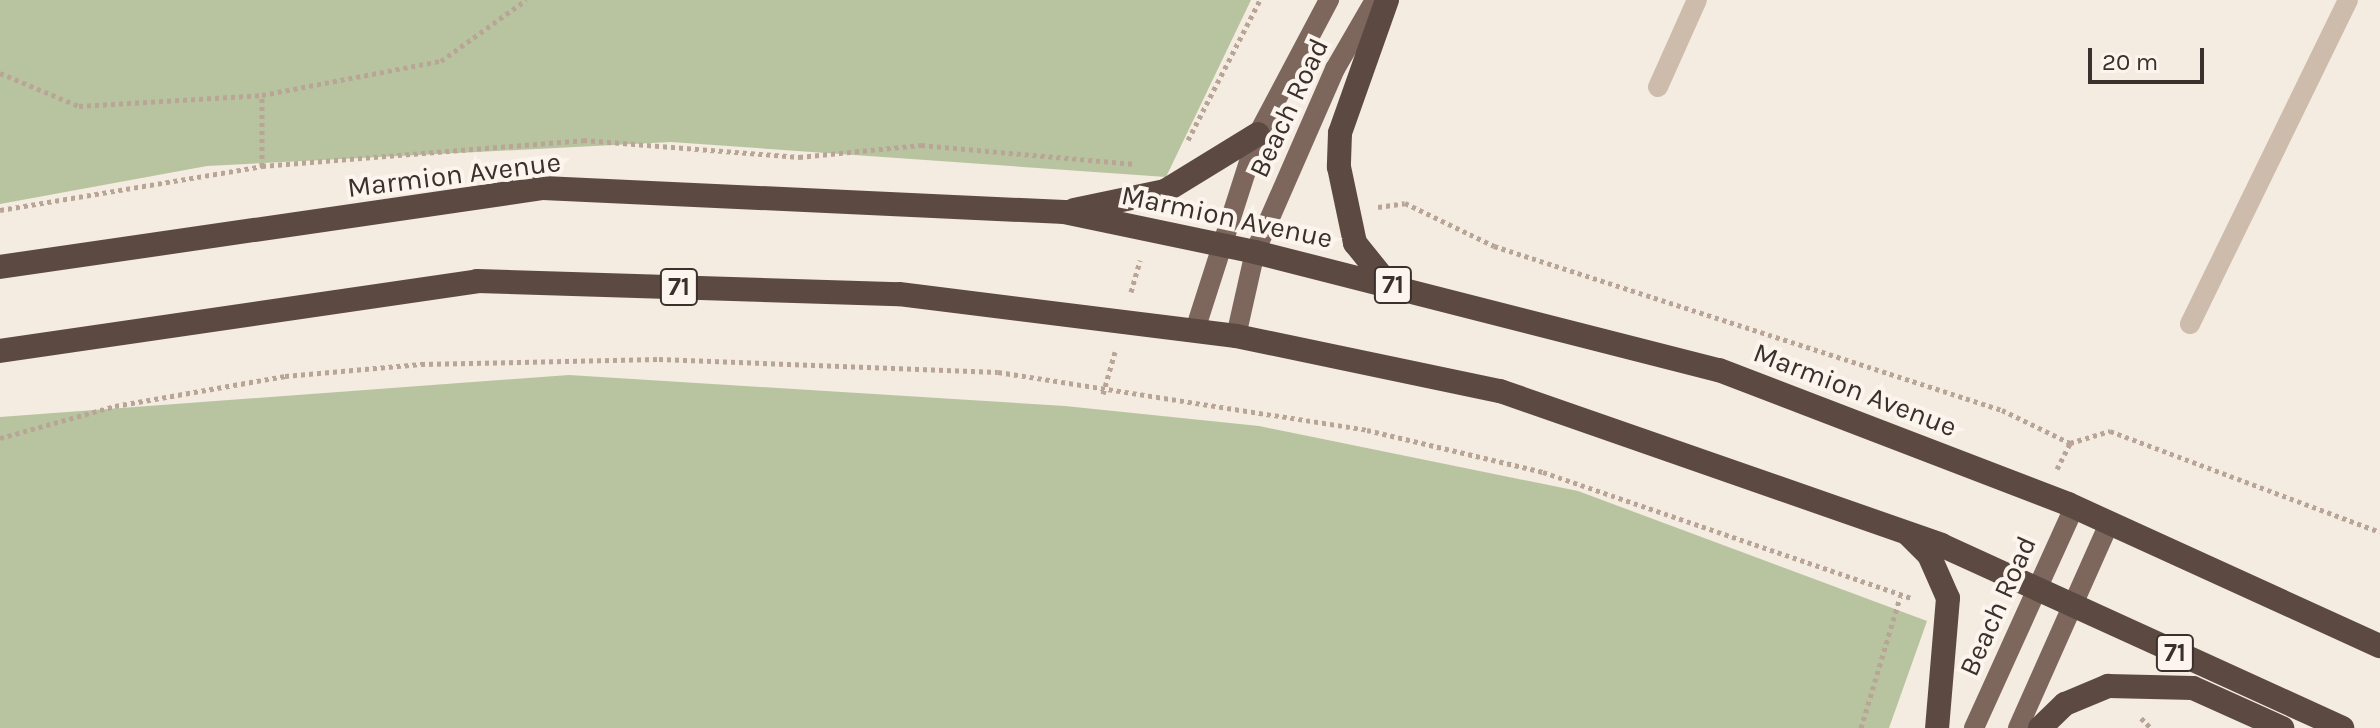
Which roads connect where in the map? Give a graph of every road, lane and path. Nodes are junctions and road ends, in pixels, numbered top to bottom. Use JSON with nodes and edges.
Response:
{"nodes":[{"id":1,"x":526,"y":0,"type":"edge"},
{"id":2,"x":1329,"y":0,"type":"edge"},
{"id":3,"x":1375,"y":0,"type":"edge"},
{"id":4,"x":1387,"y":0,"type":"edge"},
{"id":5,"x":1697,"y":0,"type":"edge"},
{"id":6,"x":2348,"y":0,"type":"edge"},
{"id":7,"x":0,"y":73,"type":"edge"},
{"id":8,"x":1658,"y":87,"type":"dead end"},
{"id":9,"x":262,"y":95,"type":"junction"},
{"id":10,"x":1258,"y":134,"type":"junction"},
{"id":11,"x":262,"y":166,"type":"dead end"},
{"id":12,"x":1064,"y":212,"type":"junction"},
{"id":13,"x":1343,"y":213,"type":"junction"},
{"id":14,"x":1219,"y":244,"type":"junction"},
{"id":15,"x":1255,"y":252,"type":"junction"},
{"id":16,"x":0,"y":267,"type":"edge"},
{"id":17,"x":1388,"y":284,"type":"junction"},
{"id":18,"x":2190,"y":324,"type":"dead end"},
{"id":19,"x":1195,"y":330,"type":"junction"},
{"id":20,"x":1236,"y":336,"type":"junction"},
{"id":21,"x":2,"y":354,"type":"edge"},
{"id":22,"x":0,"y":438,"type":"edge"},
{"id":23,"x":2070,"y":443,"type":"dead end"},
{"id":24,"x":2074,"y":508,"type":"junction"},
{"id":25,"x":2109,"y":524,"type":"junction"},
{"id":26,"x":1909,"y":535,"type":"junction"},
{"id":27,"x":2036,"y":589,"type":"junction"},
{"id":28,"x":1900,"y":597,"type":"junction"},
{"id":29,"x":1948,"y":598,"type":"junction"},
{"id":30,"x":2072,"y":607,"type":"junction"},
{"id":31,"x":2380,"y":646,"type":"edge"},
{"id":32,"x":1861,"y":728,"type":"edge"},
{"id":33,"x":1937,"y":728,"type":"edge"},
{"id":34,"x":1974,"y":728,"type":"edge"},
{"id":35,"x":2018,"y":728,"type":"edge"},
{"id":36,"x":2040,"y":728,"type":"edge"},
{"id":37,"x":2282,"y":728,"type":"edge"},
{"id":38,"x":2342,"y":728,"type":"edge"}],
"edges":[{"from":1,"to":9,"type":"path"},
{"from":2,"to":10,"type":"main road","name":"Beach Road"},
{"from":3,"to":15,"type":"main road","name":"Beach Road"},
{"from":4,"to":13,"type":"highway"},
{"from":5,"to":8,"type":"street"},
{"from":6,"to":18,"type":"street"},
{"from":7,"to":9,"type":"path"},
{"from":9,"to":11,"type":"path"},
{"from":10,"to":12,"type":"highway"},
{"from":10,"to":14,"type":"main road","name":"Beach Road"},
{"from":12,"to":14,"type":"highway","name":"Marmion Avenue","number":"71"},
{"from":12,"to":16,"type":"highway","name":"Marmion Avenue","number":"71"},
{"from":13,"to":17,"type":"highway"},
{"from":13,"to":23,"type":"path"},
{"from":14,"to":15,"type":"highway","name":"Marmion Avenue","number":"71"},
{"from":14,"to":19,"type":"main road","name":"Beach Road"},
{"from":15,"to":17,"type":"highway","name":"Marmion Avenue","number":"71"},
{"from":15,"to":20,"type":"main road","name":"Beach Road"},
{"from":17,"to":24,"type":"highway","name":"Marmion Avenue","number":"71"},
{"from":19,"to":20,"type":"highway","number":"71"},
{"from":19,"to":21,"type":"highway","number":"71"},
{"from":20,"to":26,"type":"highway","number":"71"},
{"from":22,"to":28,"type":"path"},
{"from":24,"to":25,"type":"highway","name":"Marmion Avenue","number":"71"},
{"from":24,"to":27,"type":"main road","name":"Beach Road"},
{"from":25,"to":30,"type":"main road"},
{"from":25,"to":31,"type":"highway","name":"Marmion Avenue","number":"71"},
{"from":26,"to":27,"type":"highway","number":"71"},
{"from":26,"to":29,"type":"highway"},
{"from":27,"to":30,"type":"highway","number":"71"},
{"from":27,"to":34,"type":"main road","name":"Beach Road"},
{"from":28,"to":29,"type":"path"},
{"from":28,"to":32,"type":"path"},
{"from":29,"to":33,"type":"highway"},
{"from":30,"to":35,"type":"main road"},
{"from":30,"to":38,"type":"highway","number":"71"},
{"from":36,"to":37,"type":"highway"}]}
